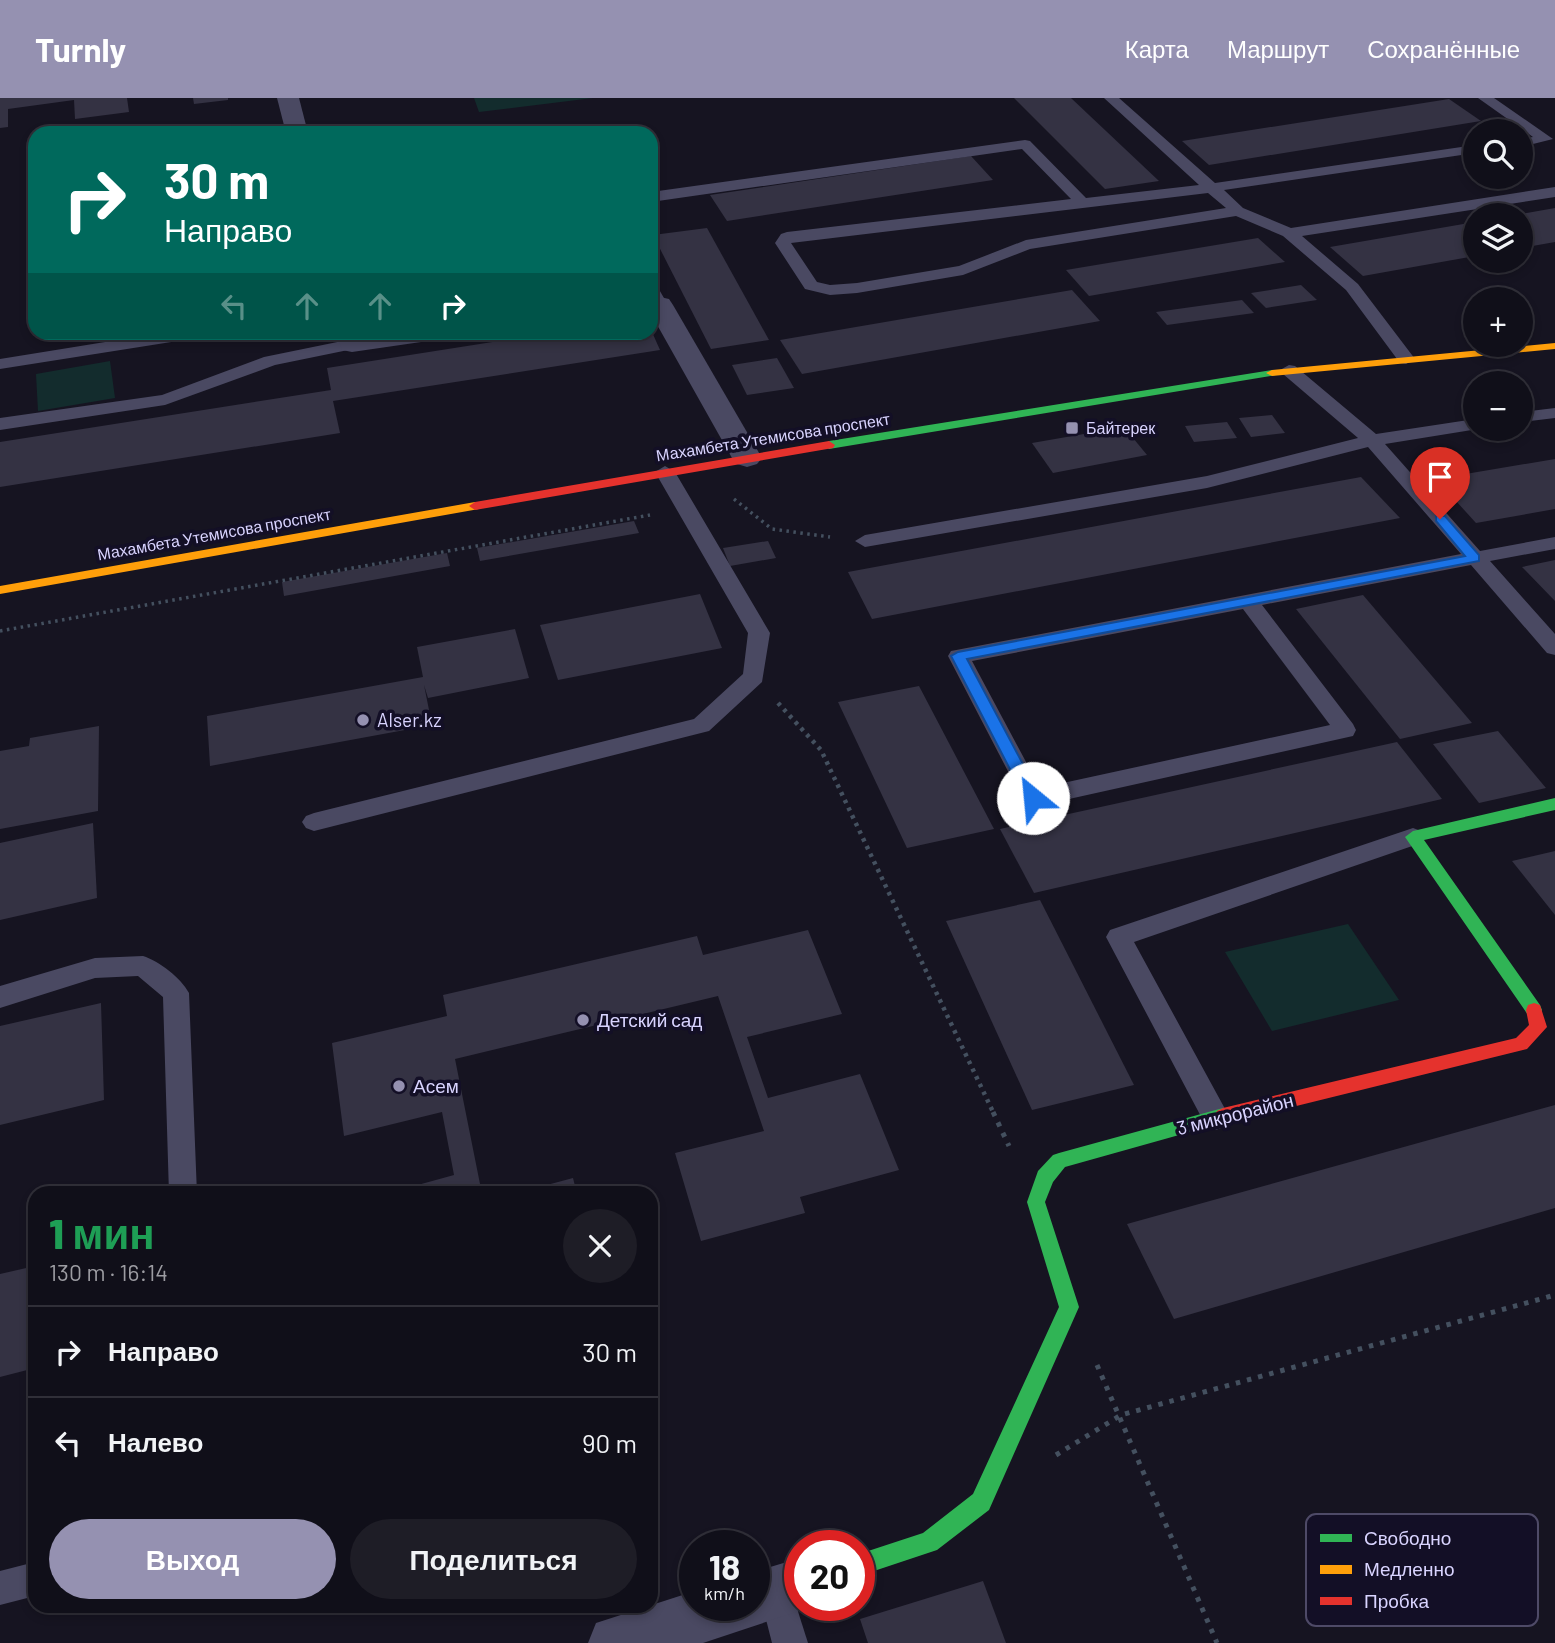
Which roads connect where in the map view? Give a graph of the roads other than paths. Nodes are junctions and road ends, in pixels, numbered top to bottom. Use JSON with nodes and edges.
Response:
{"nodes":[{"id":1,"x":288,"y":98,"type":"edge"},
{"id":2,"x":1111,"y":98,"type":"edge"},
{"id":3,"x":1485,"y":98,"type":"edge"},
{"id":4,"x":295,"y":126,"type":"edge"},
{"id":5,"x":1551,"y":142,"type":"edge"},
{"id":6,"x":1533,"y":143,"type":"edge"},
{"id":7,"x":1463,"y":151,"type":"edge"},
{"id":8,"x":1209,"y":188,"type":"junction"},
{"id":9,"x":1555,"y":192,"type":"edge"},
{"id":10,"x":658,"y":196,"type":"edge"},
{"id":11,"x":1080,"y":200,"type":"junction"},
{"id":12,"x":1238,"y":211,"type":"junction"},
{"id":13,"x":1289,"y":233,"type":"junction"},
{"id":14,"x":658,"y":307,"type":"edge"},
{"id":15,"x":152,"y":340,"type":"edge"},
{"id":16,"x":344,"y":340,"type":"edge"},
{"id":17,"x":1555,"y":346,"type":"edge"},
{"id":18,"x":1406,"y":359,"type":"junction"},
{"id":19,"x":0,"y":364,"type":"edge"},
{"id":20,"x":1289,"y":370,"type":"junction"},
{"id":21,"x":1555,"y":413,"type":"edge"},
{"id":22,"x":1533,"y":416,"type":"edge"},
{"id":23,"x":0,"y":424,"type":"edge"},
{"id":24,"x":1463,"y":426,"type":"edge"},
{"id":25,"x":1372,"y":440,"type":"junction"},
{"id":26,"x":747,"y":458,"type":"junction"},
{"id":27,"x":665,"y":472,"type":"junction"},
{"id":28,"x":865,"y":541,"type":"road end"},
{"id":29,"x":1555,"y":543,"type":"edge"},
{"id":30,"x":1474,"y":558,"type":"junction"},
{"id":31,"x":0,"y":590,"type":"edge"},
{"id":32,"x":1248,"y":601,"type":"junction"},
{"id":33,"x":1555,"y":648,"type":"edge"},
{"id":34,"x":1555,"y":804,"type":"edge"},
{"id":35,"x":314,"y":821,"type":"dead end"},
{"id":36,"x":1413,"y":837,"type":"junction"},
{"id":37,"x":0,"y":998,"type":"edge"},
{"id":38,"x":1216,"y":1118,"type":"junction"},
{"id":39,"x":183,"y":1186,"type":"edge"},
{"id":40,"x":875,"y":1560,"type":"edge"},
{"id":41,"x":28,"y":1581,"type":"edge"},
{"id":42,"x":0,"y":1588,"type":"edge"},
{"id":43,"x":770,"y":1601,"type":"edge"},
{"id":44,"x":685,"y":1621,"type":"edge"},
{"id":45,"x":616,"y":1643,"type":"edge"},
{"id":46,"x":790,"y":1643,"type":"edge"}],
"edges":[{"from":1,"to":4,"type":"street"},
{"from":2,"to":8,"type":"lane"},
{"from":3,"to":5,"type":"lane"},
{"from":5,"to":6,"type":"lane"},
{"from":7,"to":8,"type":"lane"},
{"from":8,"to":11,"type":"lane"},
{"from":8,"to":12,"type":"lane"},
{"from":9,"to":13,"type":"lane"},
{"from":10,"to":11,"type":"lane"},
{"from":11,"to":12,"type":"lane"},
{"from":12,"to":13,"type":"lane"},
{"from":13,"to":18,"type":"lane"},
{"from":14,"to":26,"type":"street"},
{"from":15,"to":19,"type":"lane"},
{"from":16,"to":23,"type":"lane"},
{"from":17,"to":18,"type":"street","name":"Махамбета Утемисова проспект"},
{"from":18,"to":20,"type":"street","name":"Махамбета Утемисова проспект"},
{"from":20,"to":25,"type":"lane"},
{"from":20,"to":26,"type":"street","name":"Махамбета Утемисова проспект"},
{"from":21,"to":22,"type":"lane"},
{"from":24,"to":25,"type":"lane"},
{"from":25,"to":28,"type":"lane"},
{"from":25,"to":30,"type":"lane"},
{"from":26,"to":27,"type":"street","name":"Махамбета Утемисова проспект"},
{"from":27,"to":31,"type":"street","name":"Махамбета Утемисова проспект"},
{"from":27,"to":35,"type":"lane"},
{"from":29,"to":30,"type":"lane"},
{"from":30,"to":32,"type":"lane"},
{"from":30,"to":33,"type":"lane"},
{"from":32,"to":32,"type":"lane"},
{"from":34,"to":36,"type":"street"},
{"from":36,"to":38,"type":"lane"},
{"from":36,"to":38,"type":"street","name":"3 микрорайон"},
{"from":37,"to":39,"type":"lane"},
{"from":38,"to":40,"type":"street","name":"3 микрорайон"},
{"from":41,"to":42,"type":"lane"},
{"from":43,"to":46,"type":"lane"},
{"from":44,"to":45,"type":"street"}]}
